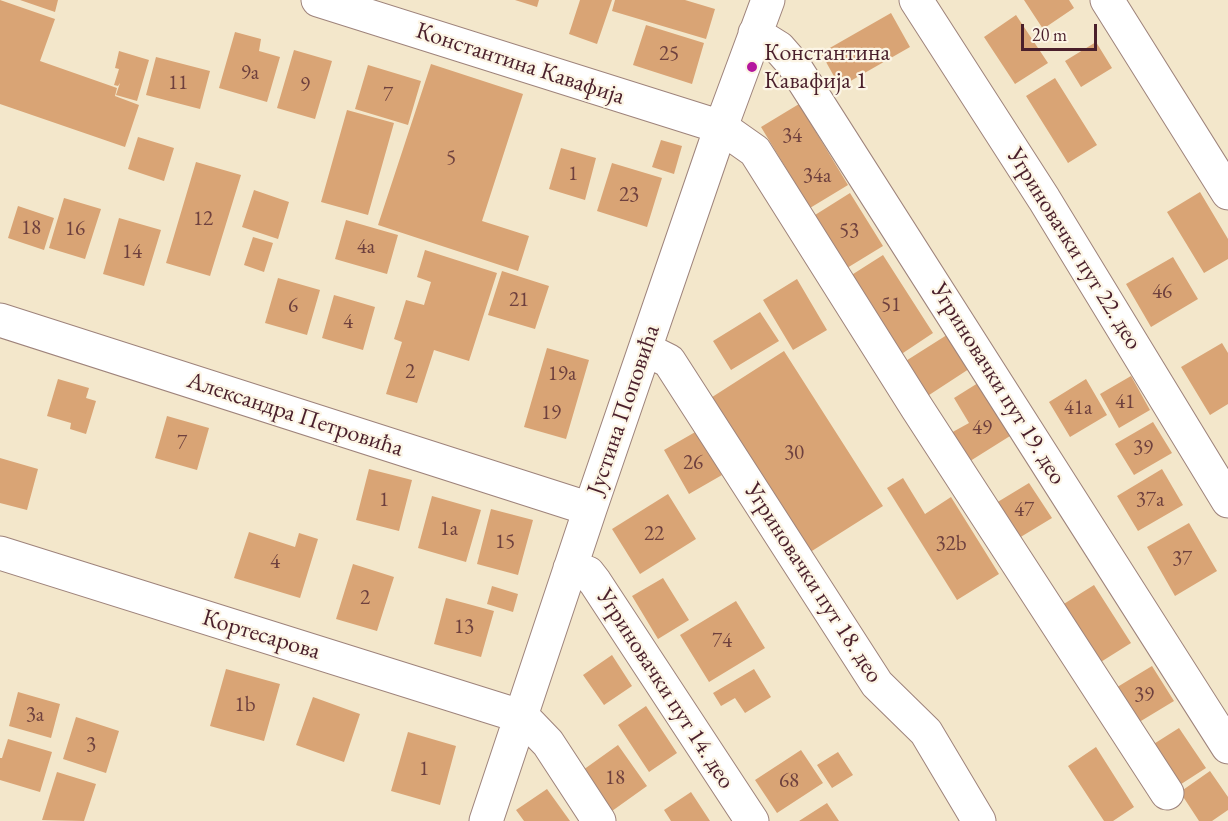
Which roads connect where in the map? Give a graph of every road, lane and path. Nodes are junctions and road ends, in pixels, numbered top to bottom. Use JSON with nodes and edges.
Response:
{"nodes":[{"id":1,"x":318,"y":0,"type":"edge"},
{"id":2,"x":768,"y":0,"type":"edge"},
{"id":3,"x":916,"y":0,"type":"edge"},
{"id":4,"x":1107,"y":0,"type":"edge"},
{"id":5,"x":755,"y":33,"type":"junction"},
{"id":6,"x":721,"y":127,"type":"junction"},
{"id":7,"x":1228,"y":193,"type":"edge"},
{"id":8,"x":0,"y":320,"type":"edge"},
{"id":9,"x":645,"y":349,"type":"junction"},
{"id":10,"x":1228,"y":501,"type":"edge"},
{"id":11,"x":590,"y":509,"type":"junction"},
{"id":12,"x":0,"y":553,"type":"edge"},
{"id":13,"x":570,"y":568,"type":"junction"},
{"id":14,"x":523,"y":717,"type":"junction"},
{"id":15,"x":1228,"y":747,"type":"edge"},
{"id":16,"x":1167,"y":793,"type":"dead end"},
{"id":17,"x":486,"y":821,"type":"edge"},
{"id":18,"x":599,"y":821,"type":"edge"},
{"id":19,"x":752,"y":821,"type":"edge"},
{"id":20,"x":979,"y":821,"type":"edge"}],
"edges":[{"from":1,"to":6,"type":"street","name":"Константина Кавафија"},
{"from":2,"to":5,"type":"street","name":"Јустина Поповића"},
{"from":3,"to":10,"type":"street","name":"Угриновачки пут 22. део"},
{"from":4,"to":7,"type":"street"},
{"from":5,"to":6,"type":"street","name":"Јустина Поповића"},
{"from":5,"to":15,"type":"street","name":"Угриновачки пут 19. део"},
{"from":6,"to":9,"type":"street","name":"Јустина Поповића"},
{"from":6,"to":16,"type":"street","name":"Константина Кавафија"},
{"from":8,"to":11,"type":"street","name":"Александра Петровића"},
{"from":9,"to":11,"type":"street","name":"Јустина Поповића"},
{"from":9,"to":20,"type":"street","name":"Угриновачки пут 18. део"},
{"from":11,"to":13,"type":"street","name":"Јустина Поповића"},
{"from":12,"to":14,"type":"street","name":"Кортесарова"},
{"from":13,"to":14,"type":"street","name":"Јустина Поповића"},
{"from":13,"to":19,"type":"street","name":"Угриновачки пут 14. део"},
{"from":14,"to":17,"type":"street","name":"Јустина Поповића"},
{"from":14,"to":18,"type":"street"}]}
